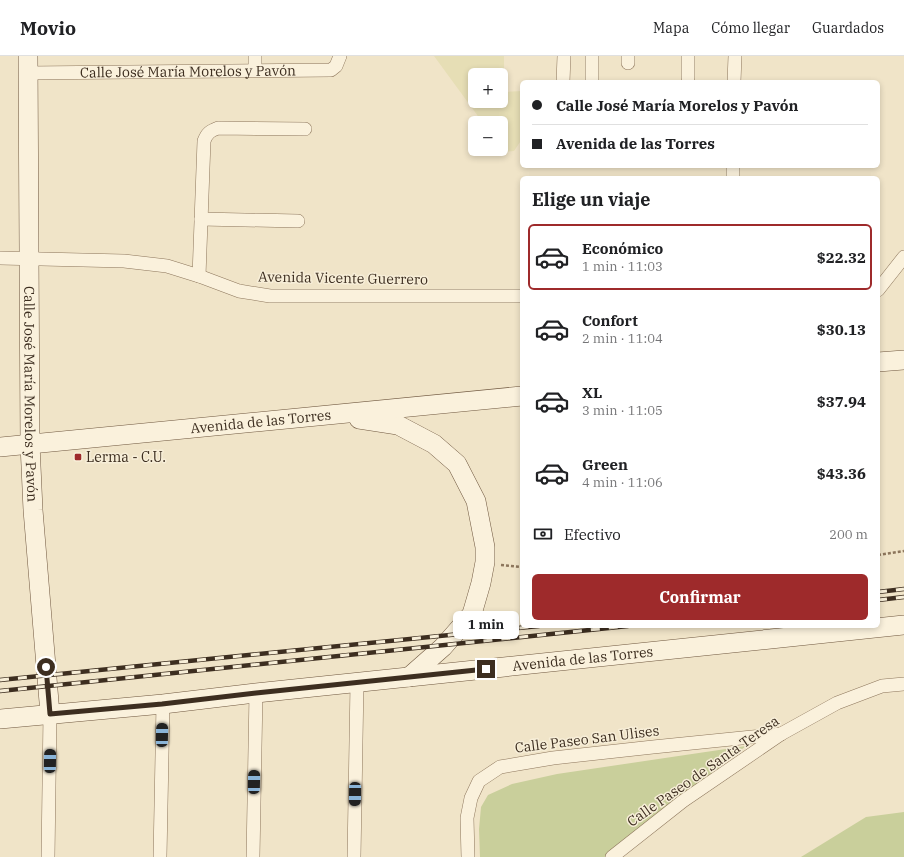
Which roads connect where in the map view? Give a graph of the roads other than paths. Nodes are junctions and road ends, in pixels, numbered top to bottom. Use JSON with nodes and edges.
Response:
{"nodes":[{"id":1,"x":254,"y":56,"type":"edge"},
{"id":2,"x":340,"y":56,"type":"edge"},
{"id":3,"x":564,"y":56,"type":"edge"},
{"id":4,"x":592,"y":56,"type":"edge"},
{"id":5,"x":688,"y":56,"type":"edge"},
{"id":6,"x":735,"y":56,"type":"edge"},
{"id":7,"x":28,"y":65,"type":"edge"},
{"id":8,"x":255,"y":70,"type":"junction"},
{"id":9,"x":688,"y":78,"type":"dead end"},
{"id":10,"x":563,"y":80,"type":"edge"},
{"id":11,"x":592,"y":80,"type":"edge"},
{"id":12,"x":734,"y":80,"type":"edge"},
{"id":13,"x":305,"y":129,"type":"dead end"},
{"id":14,"x":201,"y":219,"type":"junction"},
{"id":15,"x":298,"y":221,"type":"dead end"},
{"id":16,"x":904,"y":257,"type":"edge"},
{"id":17,"x":0,"y":258,"type":"edge"},
{"id":18,"x":30,"y":260,"type":"junction"},
{"id":19,"x":199,"y":276,"type":"junction"},
{"id":20,"x":880,"y":287,"type":"edge"},
{"id":21,"x":520,"y":296,"type":"edge"},
{"id":22,"x":904,"y":360,"type":"edge"},
{"id":23,"x":880,"y":362,"type":"edge"},
{"id":24,"x":520,"y":396,"type":"edge"},
{"id":25,"x":332,"y":414,"type":"junction"},
{"id":26,"x":30,"y":444,"type":"junction"},
{"id":27,"x":0,"y":447,"type":"edge"},
{"id":28,"x":904,"y":624,"type":"edge"},
{"id":29,"x":880,"y":627,"type":"edge"},
{"id":30,"x":867,"y":628,"type":"edge"},
{"id":31,"x":409,"y":677,"type":"junction"},
{"id":32,"x":357,"y":683,"type":"junction"},
{"id":33,"x":904,"y":684,"type":"edge"},
{"id":34,"x":256,"y":693,"type":"junction"},
{"id":35,"x":162,"y":704,"type":"junction"},
{"id":36,"x":50,"y":714,"type":"junction"},
{"id":37,"x":0,"y":719,"type":"edge"},
{"id":38,"x":781,"y":734,"type":"junction"},
{"id":39,"x":48,"y":857,"type":"edge"},
{"id":40,"x":160,"y":857,"type":"edge"},
{"id":41,"x":253,"y":857,"type":"edge"},
{"id":42,"x":354,"y":857,"type":"edge"},
{"id":43,"x":468,"y":857,"type":"edge"},
{"id":44,"x":612,"y":857,"type":"edge"}],
"edges":[{"from":1,"to":8,"type":"street"},
{"from":2,"to":8,"type":"street","name":"Calle José María Morelos y Pavón"},
{"from":3,"to":10,"type":"street"},
{"from":4,"to":11,"type":"street"},
{"from":5,"to":9,"type":"street"},
{"from":6,"to":12,"type":"street"},
{"from":7,"to":8,"type":"street","name":"Calle José María Morelos y Pavón"},
{"from":7,"to":18,"type":"main road","name":"Calle José María Morelos y Pavón"},
{"from":13,"to":14,"type":"street"},
{"from":14,"to":15,"type":"street"},
{"from":14,"to":19,"type":"street"},
{"from":16,"to":20,"type":"street"},
{"from":17,"to":18,"type":"street","name":"Avenida Vicente Guerrero"},
{"from":18,"to":19,"type":"street","name":"Avenida Vicente Guerrero"},
{"from":18,"to":26,"type":"main road","name":"Calle José María Morelos y Pavón"},
{"from":19,"to":21,"type":"street","name":"Avenida Vicente Guerrero"},
{"from":22,"to":23,"type":"main road"},
{"from":24,"to":25,"type":"main road","name":"Avenida de las Torres"},
{"from":25,"to":26,"type":"main road","name":"Avenida de las Torres"},
{"from":25,"to":31,"type":"main road"},
{"from":26,"to":27,"type":"main road","name":"Avenida de las Torres"},
{"from":26,"to":36,"type":"main road","name":"Calle José María Morelos y Pavón"},
{"from":28,"to":29,"type":"main road","name":"Avenida de las Torres"},
{"from":30,"to":31,"type":"main road","name":"Avenida de las Torres"},
{"from":31,"to":32,"type":"main road","name":"Avenida de las Torres"},
{"from":32,"to":34,"type":"main road","name":"Avenida de las Torres"},
{"from":32,"to":42,"type":"street"},
{"from":33,"to":38,"type":"street","name":"Calle Paseo de Santa Teresa"},
{"from":34,"to":35,"type":"main road","name":"Avenida de las Torres"},
{"from":34,"to":41,"type":"street"},
{"from":35,"to":36,"type":"main road","name":"Avenida de las Torres"},
{"from":35,"to":40,"type":"street"},
{"from":36,"to":37,"type":"main road","name":"Avenida de las Torres"},
{"from":36,"to":39,"type":"street"},
{"from":38,"to":43,"type":"street","name":"Calle Paseo San Ulises"},
{"from":38,"to":44,"type":"street","name":"Calle Paseo de Santa Teresa"}]}
